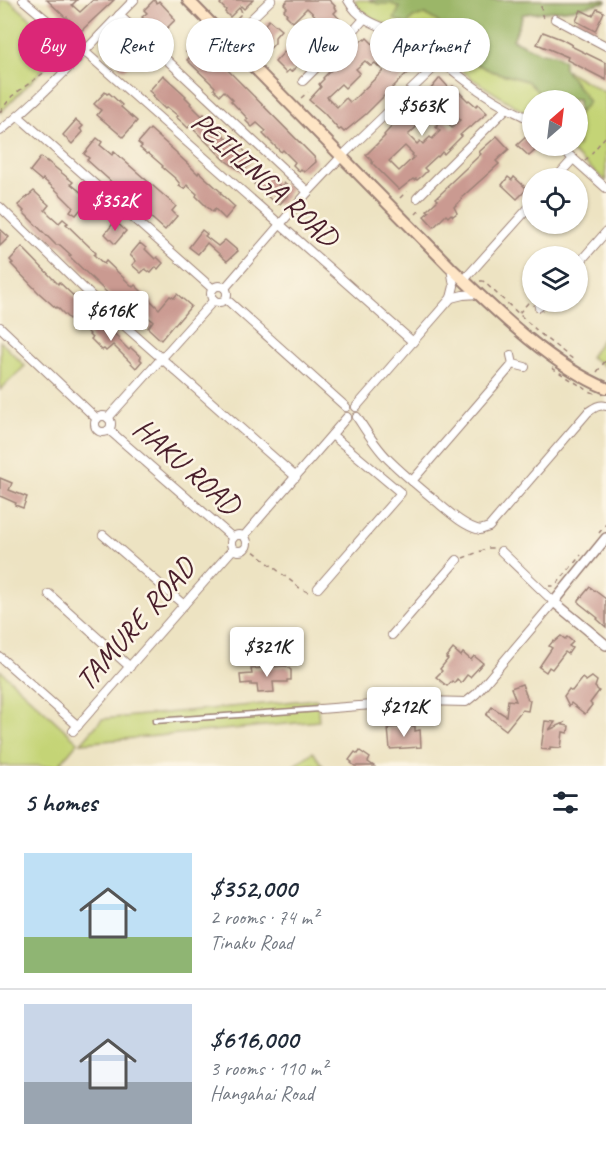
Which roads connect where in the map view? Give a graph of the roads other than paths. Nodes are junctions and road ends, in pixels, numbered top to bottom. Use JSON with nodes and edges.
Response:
{"nodes":[{"id":1,"x":23,"y":0,"type":"edge"},
{"id":2,"x":188,"y":0,"type":"edge"},
{"id":3,"x":272,"y":0,"type":"edge"},
{"id":4,"x":348,"y":0,"type":"edge"},
{"id":5,"x":129,"y":2,"type":"edge"},
{"id":6,"x":119,"y":15,"type":"junction"},
{"id":7,"x":44,"y":18,"type":"edge"},
{"id":8,"x":253,"y":18,"type":"edge"},
{"id":9,"x":364,"y":19,"type":"junction"},
{"id":10,"x":555,"y":19,"type":"dead end"},
{"id":11,"x":370,"y":22,"type":"edge"},
{"id":12,"x":606,"y":45,"type":"edge"},
{"id":13,"x":86,"y":51,"type":"edge"},
{"id":14,"x":86,"y":53,"type":"edge"},
{"id":15,"x":64,"y":72,"type":"edge"},
{"id":16,"x":430,"y":72,"type":"edge"},
{"id":17,"x":456,"y":72,"type":"edge"},
{"id":18,"x":303,"y":81,"type":"dead end"},
{"id":19,"x":507,"y":108,"type":"junction"},
{"id":20,"x":522,"y":115,"type":"edge"},
{"id":21,"x":18,"y":116,"type":"junction"},
{"id":22,"x":0,"y":130,"type":"edge"},
{"id":23,"x":342,"y":156,"type":"junction"},
{"id":24,"x":570,"y":156,"type":"edge"},
{"id":25,"x":573,"y":159,"type":"junction"},
{"id":26,"x":565,"y":168,"type":"edge"},
{"id":27,"x":606,"y":188,"type":"edge"},
{"id":28,"x":308,"y":192,"type":"junction"},
{"id":29,"x":417,"y":198,"type":"dead end"},
{"id":30,"x":0,"y":207,"type":"edge"},
{"id":31,"x":522,"y":215,"type":"edge"},
{"id":32,"x":280,"y":225,"type":"junction"},
{"id":33,"x":606,"y":232,"type":"edge"},
{"id":34,"x":588,"y":253,"type":"edge"},
{"id":35,"x":450,"y":267,"type":"junction"},
{"id":36,"x":464,"y":280,"type":"junction"},
{"id":37,"x":213,"y":288,"type":"junction"},
{"id":38,"x":225,"y":288,"type":"junction"},
{"id":39,"x":479,"y":294,"type":"junction"},
{"id":40,"x":451,"y":298,"type":"junction"},
{"id":41,"x":226,"y":299,"type":"junction"},
{"id":42,"x":214,"y":300,"type":"junction"},
{"id":43,"x":0,"y":327,"type":"edge"},
{"id":44,"x":412,"y":342,"type":"junction"},
{"id":45,"x":511,"y":355,"type":"dead end"},
{"id":46,"x":162,"y":359,"type":"junction"},
{"id":47,"x":513,"y":364,"type":"junction"},
{"id":48,"x":525,"y":367,"type":"dead end"},
{"id":49,"x":606,"y":388,"type":"edge"},
{"id":50,"x":356,"y":406,"type":"junction"},
{"id":51,"x":605,"y":406,"type":"edge"},
{"id":52,"x":346,"y":407,"type":"junction"},
{"id":53,"x":347,"y":417,"type":"junction"},
{"id":54,"x":357,"y":417,"type":"junction"},
{"id":55,"x":108,"y":418,"type":"junction"},
{"id":56,"x":97,"y":419,"type":"junction"},
{"id":57,"x":109,"y":430,"type":"junction"},
{"id":58,"x":332,"y":435,"type":"junction"},
{"id":59,"x":296,"y":477,"type":"junction"},
{"id":60,"x":412,"y":481,"type":"junction"},
{"id":61,"x":103,"y":535,"type":"dead end"},
{"id":62,"x":244,"y":536,"type":"junction"},
{"id":63,"x":233,"y":538,"type":"junction"},
{"id":64,"x":606,"y":538,"type":"edge"},
{"id":65,"x":233,"y":549,"type":"junction"},
{"id":66,"x":501,"y":551,"type":"road end"},
{"id":67,"x":457,"y":560,"type":"road end"},
{"id":68,"x":318,"y":588,"type":"road end"},
{"id":69,"x":49,"y":594,"type":"dead end"},
{"id":70,"x":554,"y":602,"type":"junction"},
{"id":71,"x":184,"y":604,"type":"junction"},
{"id":72,"x":392,"y":635,"type":"dead end"},
{"id":73,"x":606,"y":645,"type":"edge"},
{"id":74,"x":0,"y":657,"type":"edge"},
{"id":75,"x":130,"y":667,"type":"junction"},
{"id":76,"x":320,"y":709,"type":"joint"},
{"id":77,"x":155,"y":721,"type":"dead end"}],
"edges":[{"from":1,"to":7,"type":"street","name":"PEIHINGA ROAD"},
{"from":2,"to":23,"type":"main road"},
{"from":3,"to":8,"type":"street"},
{"from":4,"to":9,"type":"street"},
{"from":5,"to":6,"type":"street"},
{"from":6,"to":13,"type":"street"},
{"from":6,"to":28,"type":"street"},
{"from":9,"to":11,"type":"street"},
{"from":9,"to":18,"type":"street"},
{"from":10,"to":12,"type":"street"},
{"from":14,"to":32,"type":"street","name":"PEIHINGA ROAD"},
{"from":15,"to":21,"type":"street"},
{"from":16,"to":23,"type":"street"},
{"from":17,"to":19,"type":"street"},
{"from":19,"to":20,"type":"street"},
{"from":19,"to":29,"type":"street"},
{"from":21,"to":22,"type":"street"},
{"from":21,"to":37,"type":"street"},
{"from":23,"to":28,"type":"street"},
{"from":23,"to":35,"type":"main road"},
{"from":24,"to":25,"type":"street"},
{"from":25,"to":26,"type":"street"},
{"from":25,"to":27,"type":"street"},
{"from":28,"to":32,"type":"street"},
{"from":30,"to":46,"type":"street"},
{"from":31,"to":36,"type":"street"},
{"from":32,"to":38,"type":"street"},
{"from":32,"to":44,"type":"street","name":"PEIHINGA ROAD"},
{"from":33,"to":34,"type":"street"},
{"from":35,"to":36,"type":"main road"},
{"from":35,"to":40,"type":"street"},
{"from":36,"to":39,"type":"main road"},
{"from":37,"to":38,"type":"street"},
{"from":37,"to":42,"type":"street"},
{"from":38,"to":41,"type":"street"},
{"from":39,"to":40,"type":"street"},
{"from":39,"to":49,"type":"main road"},
{"from":40,"to":44,"type":"street"},
{"from":41,"to":42,"type":"street"},
{"from":41,"to":52,"type":"street"},
{"from":42,"to":46,"type":"street"},
{"from":43,"to":56,"type":"street"},
{"from":44,"to":50,"type":"street"},
{"from":45,"to":47,"type":"street"},
{"from":46,"to":55,"type":"street"},
{"from":46,"to":59,"type":"street"},
{"from":47,"to":48,"type":"street"},
{"from":47,"to":60,"type":"street"},
{"from":50,"to":52,"type":"street"},
{"from":50,"to":54,"type":"street"},
{"from":51,"to":60,"type":"street"},
{"from":52,"to":53,"type":"street"},
{"from":53,"to":54,"type":"street"},
{"from":53,"to":58,"type":"street"},
{"from":54,"to":60,"type":"street"},
{"from":55,"to":56,"type":"street"},
{"from":55,"to":57,"type":"street"},
{"from":56,"to":57,"type":"street"},
{"from":57,"to":63,"type":"street","name":"HAKU ROAD"},
{"from":58,"to":59,"type":"street"},
{"from":58,"to":68,"type":"street"},
{"from":59,"to":62,"type":"street"},
{"from":61,"to":71,"type":"street"},
{"from":62,"to":63,"type":"street"},
{"from":62,"to":65,"type":"street"},
{"from":63,"to":65,"type":"street"},
{"from":64,"to":70,"type":"street"},
{"from":65,"to":71,"type":"street","name":"TAMURE ROAD"},
{"from":66,"to":70,"type":"street"},
{"from":67,"to":72,"type":"street"},
{"from":69,"to":75,"type":"street"},
{"from":70,"to":73,"type":"street"},
{"from":70,"to":76,"type":"street"},
{"from":71,"to":75,"type":"street","name":"TAMURE ROAD"},
{"from":74,"to":75,"type":"street","name":"TAMURE ROAD"},
{"from":76,"to":77,"type":"lane"}]}
